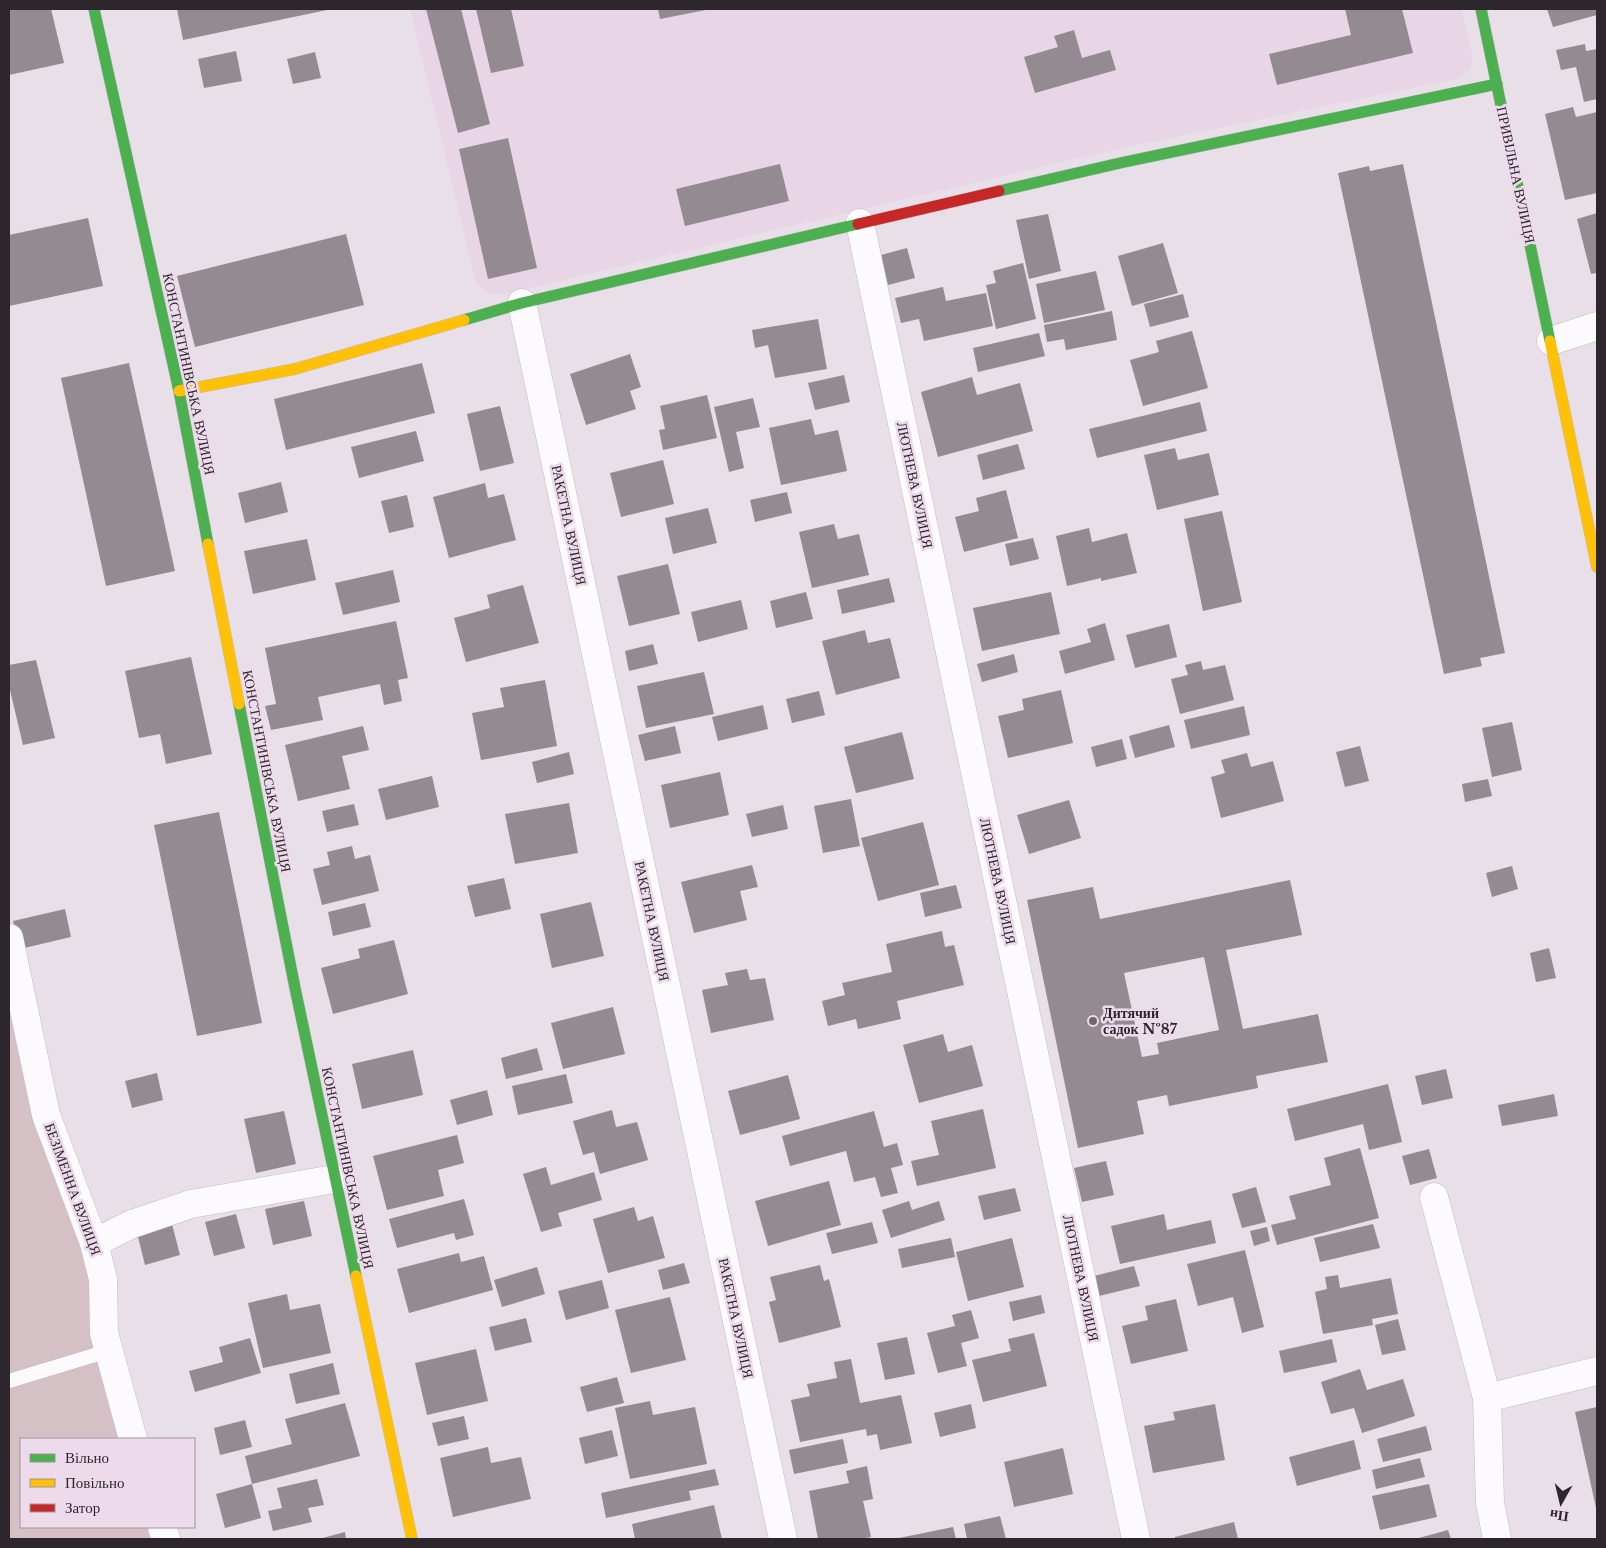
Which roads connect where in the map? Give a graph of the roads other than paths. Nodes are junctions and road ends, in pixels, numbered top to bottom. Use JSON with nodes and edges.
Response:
{"nodes":[{"id":1,"x":94,"y":9,"type":"edge"},
{"id":2,"x":1481,"y":9,"type":"edge"},
{"id":3,"x":1497,"y":84,"type":"junction"},
{"id":4,"x":860,"y":223,"type":"junction"},
{"id":5,"x":522,"y":303,"type":"junction"},
{"id":6,"x":1597,"y":326,"type":"edge"},
{"id":7,"x":1551,"y":341,"type":"junction"},
{"id":8,"x":179,"y":391,"type":"junction"},
{"id":9,"x":1597,"y":567,"type":"edge"},
{"id":10,"x":9,"y":938,"type":"edge"},
{"id":11,"x":334,"y":1179,"type":"junction"},
{"id":12,"x":1434,"y":1197,"type":"dead end"},
{"id":13,"x":94,"y":1243,"type":"junction"},
{"id":14,"x":108,"y":1351,"type":"junction"},
{"id":15,"x":1597,"y":1372,"type":"edge"},
{"id":16,"x":9,"y":1381,"type":"edge"},
{"id":17,"x":1487,"y":1398,"type":"junction"},
{"id":18,"x":133,"y":1438,"type":"edge"},
{"id":19,"x":412,"y":1539,"type":"edge"},
{"id":20,"x":783,"y":1539,"type":"edge"},
{"id":21,"x":1136,"y":1539,"type":"edge"},
{"id":22,"x":1497,"y":1539,"type":"edge"}],
"edges":[{"from":1,"to":8,"type":"street","name":"КОНСТАНТИНІВСЬКА ВУЛИЦЯ"},
{"from":2,"to":3,"type":"street","name":"ПРИВІЛЬНА ВУЛИЦЯ"},
{"from":3,"to":4,"type":"street"},
{"from":3,"to":7,"type":"street","name":"ПРИВІЛЬНА ВУЛИЦЯ"},
{"from":4,"to":5,"type":"street"},
{"from":4,"to":21,"type":"street","name":"ЛЮТНЕВА ВУЛИЦЯ"},
{"from":5,"to":8,"type":"street"},
{"from":5,"to":20,"type":"street","name":"РАКЕТНА ВУЛИЦЯ"},
{"from":6,"to":7,"type":"street"},
{"from":7,"to":9,"type":"street","name":"ПРИВІЛЬНА ВУЛИЦЯ"},
{"from":8,"to":11,"type":"street","name":"КОНСТАНТИНІВСЬКА ВУЛИЦЯ"},
{"from":10,"to":13,"type":"street","name":"БЕЗІМЕННА ВУЛИЦЯ"},
{"from":11,"to":13,"type":"street"},
{"from":11,"to":19,"type":"street","name":"КОНСТАНТИНІВСЬКА ВУЛИЦЯ"},
{"from":12,"to":17,"type":"street"},
{"from":13,"to":14,"type":"street","name":"БЕЗІМЕННА ВУЛИЦЯ"},
{"from":14,"to":16,"type":"lane"},
{"from":14,"to":18,"type":"street","name":"БЕЗІМЕННА ВУЛИЦЯ"},
{"from":15,"to":17,"type":"street"},
{"from":17,"to":22,"type":"street"}]}
